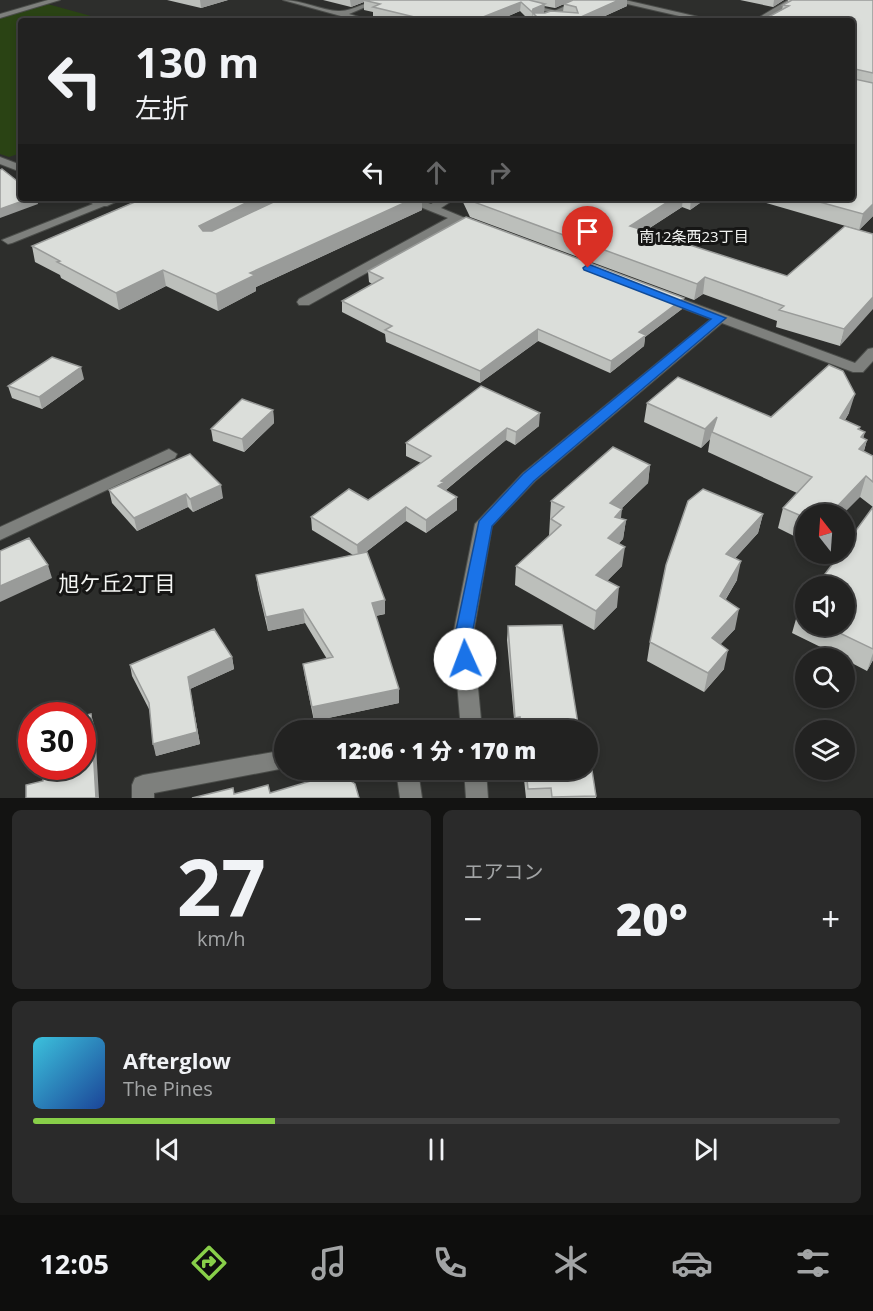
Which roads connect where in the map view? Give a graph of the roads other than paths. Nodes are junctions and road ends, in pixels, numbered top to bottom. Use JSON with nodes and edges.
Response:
{"nodes":[{"id":1,"x":56,"y":0,"type":"edge"},
{"id":2,"x":287,"y":0,"type":"edge"},
{"id":3,"x":378,"y":0,"type":"edge"},
{"id":4,"x":499,"y":0,"type":"edge"},
{"id":5,"x":584,"y":0,"type":"edge"},
{"id":6,"x":614,"y":0,"type":"edge"},
{"id":7,"x":794,"y":0,"type":"edge"},
{"id":8,"x":340,"y":14,"type":"junction"},
{"id":9,"x":556,"y":15,"type":"junction"},
{"id":10,"x":0,"y":16,"type":"edge"},
{"id":11,"x":356,"y":18,"type":"edge"},
{"id":12,"x":546,"y":18,"type":"edge"},
{"id":13,"x":698,"y":18,"type":"edge"},
{"id":14,"x":762,"y":18,"type":"edge"},
{"id":15,"x":0,"y":160,"type":"edge"},
{"id":16,"x":18,"y":167,"type":"edge"},
{"id":17,"x":96,"y":201,"type":"edge"},
{"id":18,"x":110,"y":201,"type":"edge"},
{"id":19,"x":413,"y":201,"type":"edge"},
{"id":20,"x":445,"y":201,"type":"edge"},
{"id":21,"x":103,"y":204,"type":"junction"},
{"id":22,"x":433,"y":208,"type":"junction"},
{"id":23,"x":457,"y":218,"type":"junction"},
{"id":24,"x":490,"y":230,"type":"edge"},
{"id":25,"x":8,"y":240,"type":"dead end"},
{"id":26,"x":654,"y":293,"type":"edge"},
{"id":27,"x":304,"y":302,"type":"dead end"},
{"id":28,"x":720,"y":318,"type":"junction"},
{"id":29,"x":873,"y":351,"type":"edge"},
{"id":30,"x":169,"y":454,"type":"dead end"},
{"id":31,"x":0,"y":534,"type":"edge"},
{"id":32,"x":470,"y":720,"type":"edge"},
{"id":33,"x":274,"y":761,"type":"edge"},
{"id":34,"x":408,"y":780,"type":"edge"},
{"id":35,"x":476,"y":780,"type":"edge"},
{"id":36,"x":143,"y":798,"type":"edge"},
{"id":37,"x":411,"y":798,"type":"edge"},
{"id":38,"x":477,"y":798,"type":"edge"}],
"edges":[{"from":1,"to":10,"type":"street"},
{"from":2,"to":8,"type":"street"},
{"from":3,"to":8,"type":"street"},
{"from":4,"to":9,"type":"street"},
{"from":5,"to":9,"type":"street"},
{"from":6,"to":13,"type":"street"},
{"from":7,"to":14,"type":"street"},
{"from":8,"to":11,"type":"street"},
{"from":9,"to":12,"type":"street"},
{"from":15,"to":16,"type":"street"},
{"from":17,"to":21,"type":"street"},
{"from":18,"to":21,"type":"street"},
{"from":19,"to":22,"type":"street"},
{"from":20,"to":22,"type":"street"},
{"from":21,"to":25,"type":"street"},
{"from":22,"to":23,"type":"street"},
{"from":23,"to":24,"type":"street"},
{"from":23,"to":27,"type":"street"},
{"from":26,"to":28,"type":"street"},
{"from":28,"to":29,"type":"street"},
{"from":28,"to":32,"type":"street"},
{"from":30,"to":31,"type":"street"},
{"from":33,"to":36,"type":"street"},
{"from":34,"to":37,"type":"street"},
{"from":35,"to":38,"type":"street"}]}
